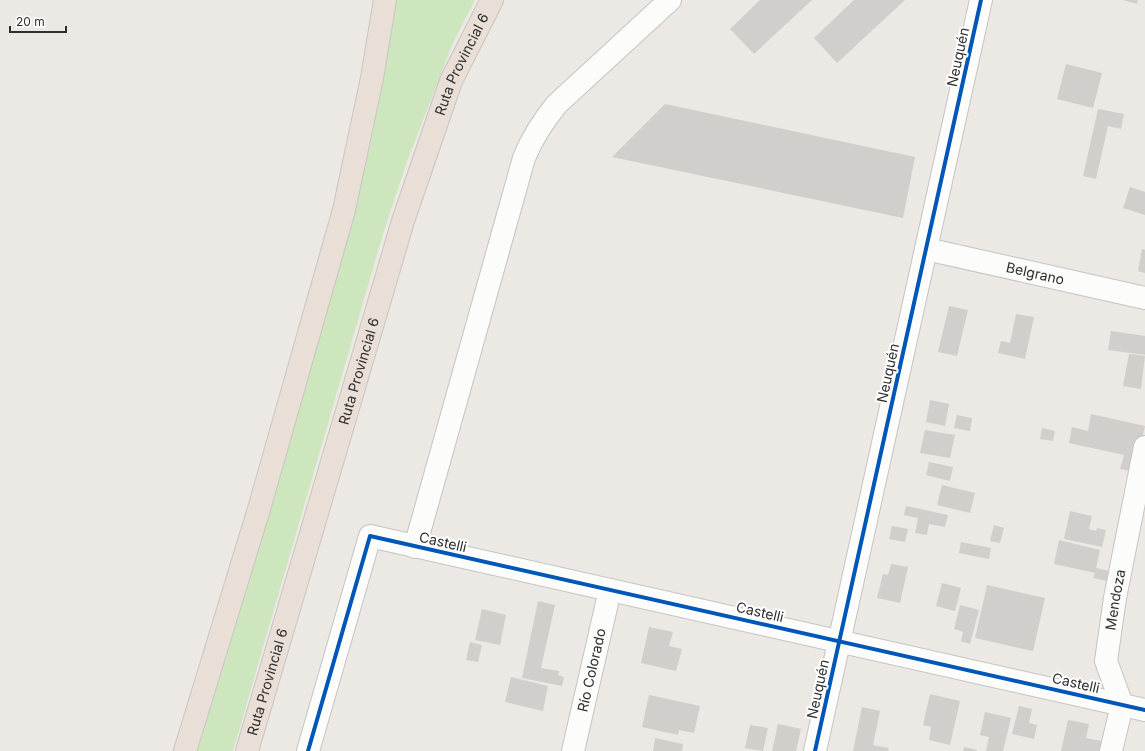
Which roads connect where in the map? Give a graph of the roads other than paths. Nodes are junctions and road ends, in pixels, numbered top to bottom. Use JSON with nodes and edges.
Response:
{"nodes":[{"id":1,"x":384,"y":0,"type":"edge"},
{"id":2,"x":492,"y":0,"type":"edge"},
{"id":3,"x":670,"y":0,"type":"edge"},
{"id":4,"x":981,"y":0,"type":"edge"},
{"id":5,"x":926,"y":249,"type":"junction"},
{"id":6,"x":1145,"y":298,"type":"edge"},
{"id":7,"x":1145,"y":447,"type":"edge"},
{"id":8,"x":415,"y":547,"type":"junction"},
{"id":9,"x":610,"y":590,"type":"junction"},
{"id":10,"x":840,"y":641,"type":"junction"},
{"id":11,"x":1122,"y":704,"type":"junction"},
{"id":12,"x":1145,"y":710,"type":"edge"},
{"id":13,"x":185,"y":751,"type":"edge"},
{"id":14,"x":247,"y":751,"type":"edge"},
{"id":15,"x":308,"y":751,"type":"edge"},
{"id":16,"x":573,"y":751,"type":"edge"},
{"id":17,"x":815,"y":751,"type":"edge"},
{"id":18,"x":1111,"y":751,"type":"edge"}],
"edges":[{"from":1,"to":13,"type":"highway"},
{"from":2,"to":14,"type":"highway","name":"Ruta Provincial 6"},
{"from":3,"to":8,"type":"street"},
{"from":4,"to":5,"type":"street","name":"Neuquén"},
{"from":5,"to":6,"type":"street","name":"Belgrano"},
{"from":5,"to":10,"type":"street","name":"Neuquén"},
{"from":7,"to":11,"type":"street","name":"Mendoza"},
{"from":8,"to":9,"type":"street","name":"Castelli"},
{"from":8,"to":15,"type":"street","name":"Castelli"},
{"from":9,"to":10,"type":"street","name":"Castelli"},
{"from":9,"to":16,"type":"street","name":"Río Colorado"},
{"from":10,"to":11,"type":"street","name":"Castelli"},
{"from":10,"to":17,"type":"street","name":"Neuquén"},
{"from":11,"to":12,"type":"street","name":"Castelli"},
{"from":11,"to":18,"type":"street"}]}
